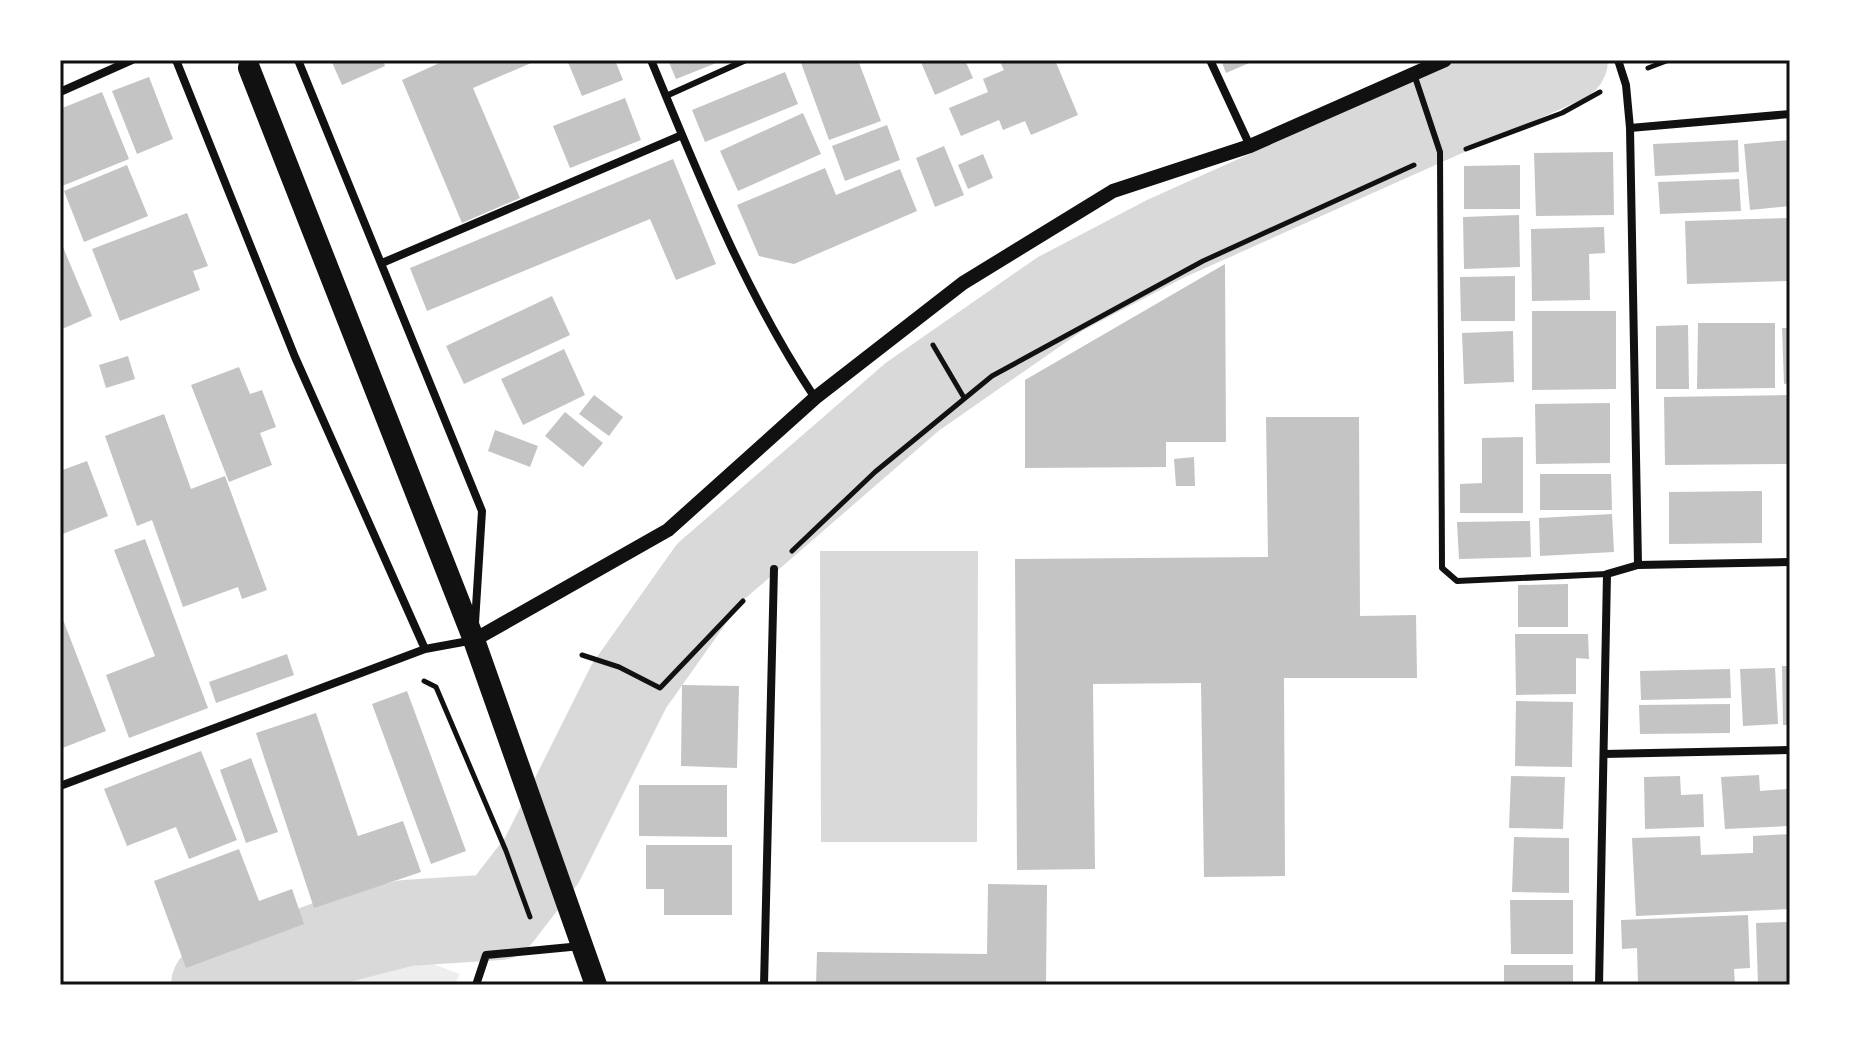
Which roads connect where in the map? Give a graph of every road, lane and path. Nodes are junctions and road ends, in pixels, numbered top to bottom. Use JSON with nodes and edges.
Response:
{"nodes":[{"id":1,"x":132,"y":60,"type":"edge"},
{"id":2,"x":176,"y":60,"type":"edge"},
{"id":3,"x":298,"y":60,"type":"edge"},
{"id":4,"x":651,"y":60,"type":"edge"},
{"id":5,"x":746,"y":60,"type":"edge"},
{"id":6,"x":1210,"y":60,"type":"edge"},
{"id":7,"x":1445,"y":60,"type":"edge"},
{"id":8,"x":1618,"y":60,"type":"edge"},
{"id":9,"x":1421,"y":67,"type":"edge"},
{"id":10,"x":249,"y":68,"type":"dead end"},
{"id":11,"x":1624,"y":78,"type":"junction"},
{"id":12,"x":60,"y":92,"type":"edge"},
{"id":13,"x":666,"y":96,"type":"junction"},
{"id":14,"x":1790,"y":114,"type":"edge"},
{"id":15,"x":1630,"y":128,"type":"junction"},
{"id":16,"x":682,"y":135,"type":"junction"},
{"id":17,"x":1250,"y":146,"type":"junction"},
{"id":18,"x":1440,"y":155,"type":"junction"},
{"id":19,"x":382,"y":263,"type":"junction"},
{"id":20,"x":936,"y":350,"type":"dead end"},
{"id":21,"x":963,"y":396,"type":"junction"},
{"id":22,"x":815,"y":398,"type":"junction"},
{"id":23,"x":1790,"y":562,"type":"edge"},
{"id":24,"x":1638,"y":565,"type":"junction"},
{"id":25,"x":774,"y":569,"type":"junction"},
{"id":26,"x":1607,"y":574,"type":"junction"},
{"id":27,"x":474,"y":640,"type":"junction"},
{"id":28,"x":425,"y":649,"type":"junction"},
{"id":29,"x":582,"y":655,"type":"dead end"},
{"id":30,"x":418,"y":678,"type":"dead end"},
{"id":31,"x":1790,"y":750,"type":"edge"},
{"id":32,"x":1604,"y":754,"type":"junction"},
{"id":33,"x":60,"y":786,"type":"edge"},
{"id":34,"x":535,"y":930,"type":"dead end"},
{"id":35,"x":583,"y":946,"type":"junction"},
{"id":36,"x":476,"y":985,"type":"edge"},
{"id":37,"x":596,"y":985,"type":"edge"},
{"id":38,"x":764,"y":985,"type":"edge"},
{"id":39,"x":1599,"y":985,"type":"edge"}],
"edges":[{"from":1,"to":12,"type":"street"},
{"from":2,"to":28,"type":"street"},
{"from":3,"to":19,"type":"street"},
{"from":4,"to":13,"type":"street"},
{"from":5,"to":13,"type":"lane"},
{"from":6,"to":17,"type":"street"},
{"from":7,"to":9,"type":"street"},
{"from":8,"to":11,"type":"street"},
{"from":9,"to":17,"type":"street"},
{"from":9,"to":18,"type":"lane"},
{"from":10,"to":27,"type":"highway"},
{"from":11,"to":15,"type":"street"},
{"from":11,"to":18,"type":"path"},
{"from":13,"to":16,"type":"street"},
{"from":14,"to":15,"type":"street"},
{"from":15,"to":24,"type":"street"},
{"from":16,"to":19,"type":"street"},
{"from":16,"to":22,"type":"street"},
{"from":17,"to":22,"type":"street"},
{"from":18,"to":21,"type":"path"},
{"from":18,"to":26,"type":"lane"},
{"from":19,"to":27,"type":"street"},
{"from":20,"to":21,"type":"path"},
{"from":21,"to":25,"type":"path"},
{"from":22,"to":27,"type":"street"},
{"from":23,"to":24,"type":"street"},
{"from":24,"to":26,"type":"street"},
{"from":25,"to":29,"type":"path"},
{"from":25,"to":38,"type":"street"},
{"from":26,"to":32,"type":"street"},
{"from":27,"to":28,"type":"street"},
{"from":27,"to":35,"type":"highway"},
{"from":28,"to":33,"type":"street"},
{"from":30,"to":34,"type":"path"},
{"from":31,"to":32,"type":"street"},
{"from":32,"to":39,"type":"street"},
{"from":35,"to":36,"type":"street"},
{"from":35,"to":37,"type":"highway"}]}
